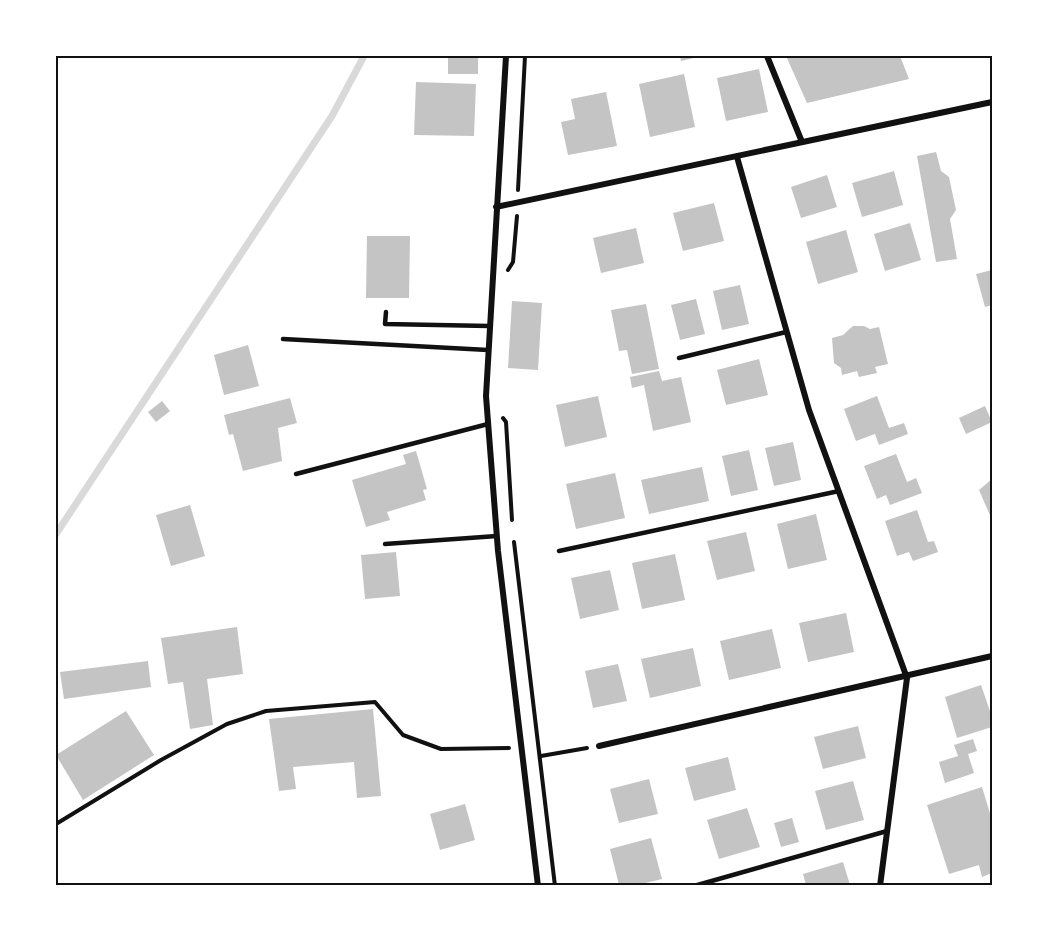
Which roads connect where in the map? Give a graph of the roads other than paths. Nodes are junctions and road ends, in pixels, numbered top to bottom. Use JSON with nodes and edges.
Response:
{"nodes":[{"id":1,"x":506,"y":56,"type":"edge"},
{"id":2,"x":767,"y":56,"type":"edge"},
{"id":3,"x":993,"y":102,"type":"edge"},
{"id":4,"x":802,"y":142,"type":"junction"},
{"id":5,"x":737,"y":157,"type":"junction"},
{"id":6,"x":496,"y":207,"type":"junction"},
{"id":7,"x":386,"y":312,"type":"dead end"},
{"id":8,"x":489,"y":326,"type":"junction"},
{"id":9,"x":786,"y":332,"type":"junction"},
{"id":10,"x":283,"y":339,"type":"dead end"},
{"id":11,"x":488,"y":350,"type":"junction"},
{"id":12,"x":679,"y":358,"type":"dead end"},
{"id":13,"x":488,"y":424,"type":"junction"},
{"id":14,"x":296,"y":474,"type":"dead end"},
{"id":15,"x":839,"y":491,"type":"junction"},
{"id":16,"x":497,"y":536,"type":"junction"},
{"id":17,"x":385,"y":544,"type":"dead end"},
{"id":18,"x":559,"y":551,"type":"dead end"},
{"id":19,"x":993,"y":656,"type":"edge"},
{"id":20,"x":907,"y":678,"type":"junction"},
{"id":21,"x":600,"y":746,"type":"road end"},
{"id":22,"x":887,"y":831,"type":"junction"},
{"id":23,"x":538,"y":885,"type":"edge"},
{"id":24,"x":693,"y":885,"type":"edge"},
{"id":25,"x":880,"y":885,"type":"edge"}],
"edges":[{"from":1,"to":6,"type":"street"},
{"from":2,"to":4,"type":"street"},
{"from":3,"to":4,"type":"street"},
{"from":4,"to":5,"type":"street"},
{"from":5,"to":6,"type":"street"},
{"from":5,"to":9,"type":"street"},
{"from":6,"to":8,"type":"street"},
{"from":7,"to":8,"type":"lane"},
{"from":8,"to":11,"type":"street"},
{"from":9,"to":12,"type":"lane"},
{"from":9,"to":15,"type":"street"},
{"from":10,"to":11,"type":"lane"},
{"from":11,"to":13,"type":"street"},
{"from":13,"to":14,"type":"lane"},
{"from":13,"to":16,"type":"street"},
{"from":15,"to":18,"type":"lane"},
{"from":15,"to":20,"type":"street"},
{"from":16,"to":17,"type":"lane"},
{"from":16,"to":23,"type":"street"},
{"from":19,"to":20,"type":"street"},
{"from":20,"to":21,"type":"street"},
{"from":20,"to":22,"type":"street"},
{"from":22,"to":24,"type":"lane"},
{"from":22,"to":25,"type":"street"}]}
